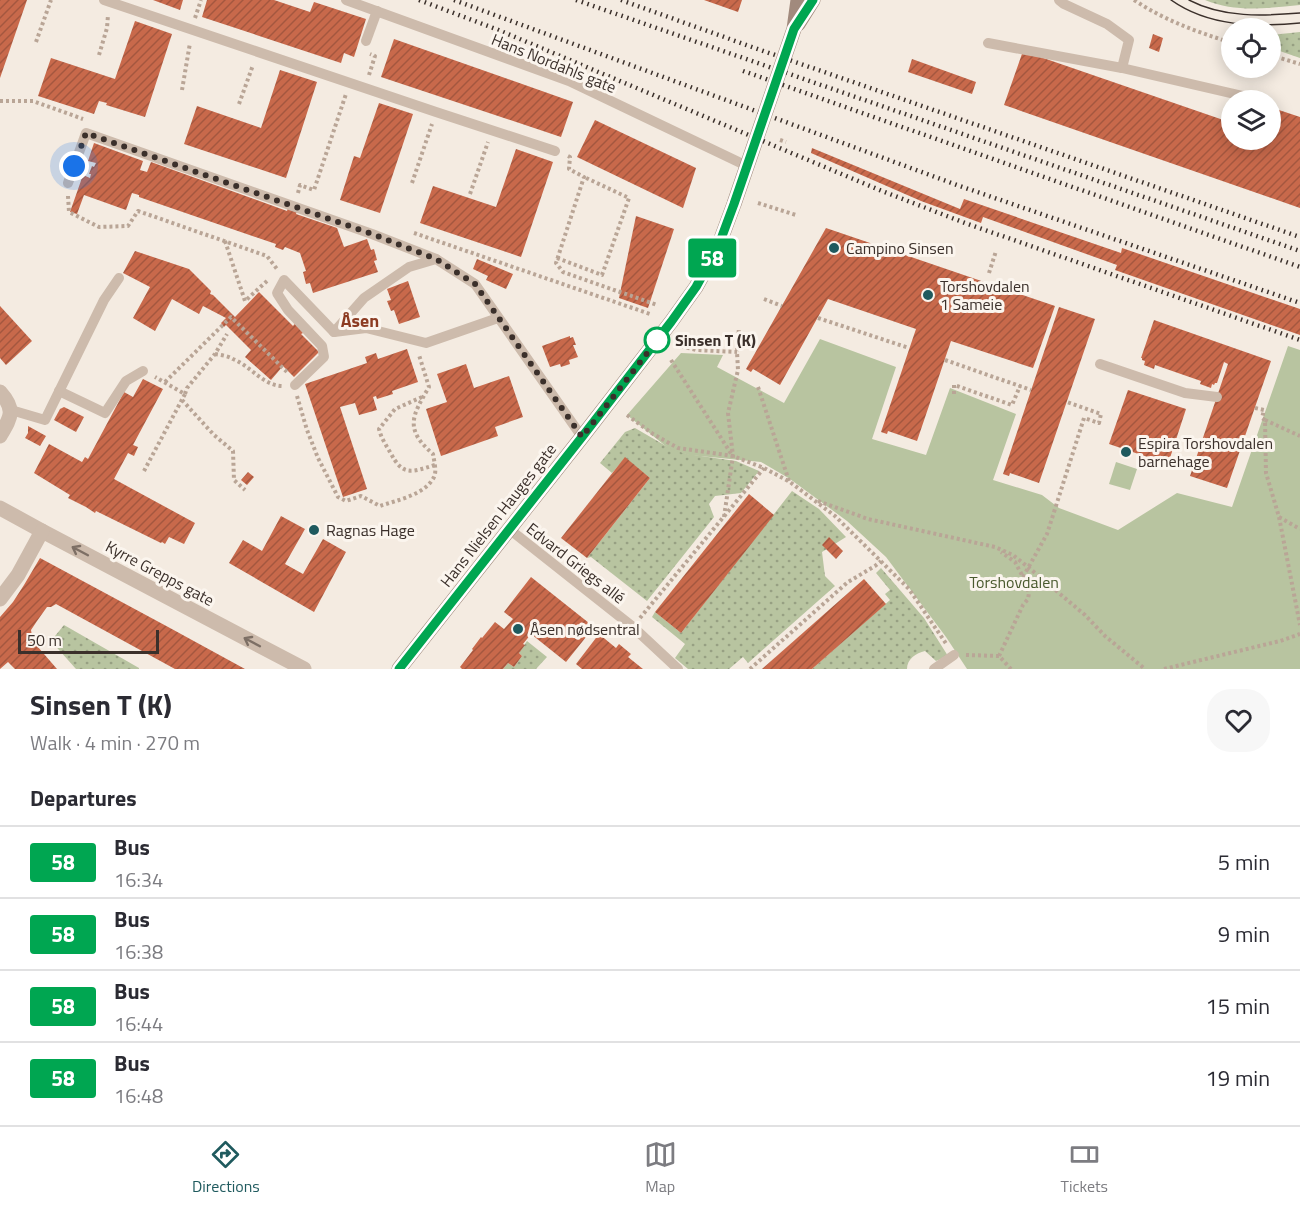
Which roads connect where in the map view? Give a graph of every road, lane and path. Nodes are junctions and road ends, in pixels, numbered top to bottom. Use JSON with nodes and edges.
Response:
{"nodes":[{"id":1,"x":51,"y":0,"type":"edge"},
{"id":2,"x":346,"y":0,"type":"edge"},
{"id":3,"x":798,"y":0,"type":"edge"},
{"id":4,"x":813,"y":0,"type":"edge"},
{"id":5,"x":1059,"y":0,"type":"edge"},
{"id":6,"x":1134,"y":0,"type":"edge"},
{"id":7,"x":106,"y":1,"type":"edge"},
{"id":8,"x":377,"y":11,"type":"junction"},
{"id":9,"x":192,"y":29,"type":"junction"},
{"id":10,"x":794,"y":29,"type":"junction"},
{"id":11,"x":1221,"y":39,"type":"edge"},
{"id":12,"x":366,"y":41,"type":"joint"},
{"id":13,"x":36,"y":42,"type":"dead end"},
{"id":14,"x":988,"y":43,"type":"dead end"},
{"id":15,"x":258,"y":51,"type":"junction"},
{"id":16,"x":99,"y":55,"type":"dead end"},
{"id":17,"x":1281,"y":58,"type":"edge"},
{"id":18,"x":1300,"y":64,"type":"edge"},
{"id":19,"x":1122,"y":68,"type":"junction"},
{"id":20,"x":350,"y":82,"type":"junction"},
{"id":21,"x":366,"y":88,"type":"junction"},
{"id":22,"x":182,"y":90,"type":"dead end"},
{"id":23,"x":1221,"y":91,"type":"edge"},
{"id":24,"x":239,"y":104,"type":"dead end"},
{"id":25,"x":436,"y":112,"type":"junction"},
{"id":26,"x":492,"y":130,"type":"junction"},
{"id":27,"x":780,"y":140,"type":"dead end"},
{"id":28,"x":786,"y":142,"type":"dead end"},
{"id":29,"x":555,"y":151,"type":"joint"},
{"id":30,"x":747,"y":166,"type":"junction"},
{"id":31,"x":584,"y":177,"type":"junction"},
{"id":32,"x":68,"y":183,"type":"joint"},
{"id":33,"x":412,"y":183,"type":"dead end"},
{"id":34,"x":298,"y":193,"type":"dead end"},
{"id":35,"x":470,"y":194,"type":"dead end"},
{"id":36,"x":758,"y":203,"type":"dead end"},
{"id":37,"x":796,"y":215,"type":"dead end"},
{"id":38,"x":225,"y":241,"type":"junction"},
{"id":39,"x":996,"y":251,"type":"dead end"},
{"id":40,"x":557,"y":258,"type":"junction"},
{"id":41,"x":436,"y":259,"type":"junction"},
{"id":42,"x":988,"y":273,"type":"dead end"},
{"id":43,"x":281,"y":275,"type":"junction"},
{"id":44,"x":119,"y":278,"type":"dead end"},
{"id":45,"x":764,"y":299,"type":"dead end"},
{"id":46,"x":657,"y":305,"type":"dead end"},
{"id":47,"x":782,"y":306,"type":"dead end"},
{"id":48,"x":498,"y":318,"type":"junction"},
{"id":49,"x":818,"y":318,"type":"dead end"},
{"id":50,"x":739,"y":328,"type":"dead end"},
{"id":51,"x":334,"y":332,"type":"junction"},
{"id":52,"x":227,"y":334,"type":"dead end"},
{"id":53,"x":415,"y":340,"type":"junction"},
{"id":54,"x":681,"y":346,"type":"dead end"},
{"id":55,"x":909,"y":348,"type":"dead end"},
{"id":56,"x":737,"y":352,"type":"junction"},
{"id":57,"x":215,"y":354,"type":"junction"},
{"id":58,"x":671,"y":360,"type":"dead end"},
{"id":59,"x":945,"y":360,"type":"dead end"},
{"id":60,"x":1100,"y":364,"type":"dead end"},
{"id":61,"x":143,"y":371,"type":"joint"},
{"id":62,"x":165,"y":382,"type":"junction"},
{"id":63,"x":296,"y":384,"type":"junction"},
{"id":64,"x":1020,"y":386,"type":"junction"},
{"id":65,"x":758,"y":387,"type":"dead end"},
{"id":66,"x":1031,"y":390,"type":"dead end"},
{"id":67,"x":59,"y":391,"type":"junction"},
{"id":68,"x":0,"y":392,"type":"edge"},
{"id":69,"x":185,"y":394,"type":"junction"},
{"id":70,"x":954,"y":394,"type":"dead end"},
{"id":71,"x":423,"y":397,"type":"junction"},
{"id":72,"x":1217,"y":397,"type":"dead end"},
{"id":73,"x":182,"y":400,"type":"junction"},
{"id":74,"x":1067,"y":402,"type":"dead end"},
{"id":75,"x":1255,"y":408,"type":"dead end"},
{"id":76,"x":11,"y":410,"type":"junction"},
{"id":77,"x":627,"y":415,"type":"dead end"},
{"id":78,"x":1265,"y":420,"type":"junction"},
{"id":79,"x":0,"y":436,"type":"edge"},
{"id":80,"x":1300,"y":436,"type":"edge"},
{"id":81,"x":582,"y":437,"type":"junction"},
{"id":82,"x":732,"y":456,"type":"junction"},
{"id":83,"x":435,"y":465,"type":"junction"},
{"id":84,"x":764,"y":468,"type":"junction"},
{"id":85,"x":144,"y":471,"type":"dead end"},
{"id":86,"x":790,"y":482,"type":"junction"},
{"id":87,"x":245,"y":490,"type":"dead end"},
{"id":88,"x":812,"y":498,"type":"junction"},
{"id":89,"x":0,"y":508,"type":"edge"},
{"id":90,"x":1279,"y":517,"type":"junction"},
{"id":91,"x":724,"y":518,"type":"junction"},
{"id":92,"x":509,"y":529,"type":"junction"},
{"id":93,"x":1300,"y":529,"type":"edge"},
{"id":94,"x":42,"y":531,"type":"junction"},
{"id":95,"x":999,"y":550,"type":"junction"},
{"id":96,"x":881,"y":561,"type":"junction"},
{"id":97,"x":1028,"y":567,"type":"junction"},
{"id":98,"x":1023,"y":577,"type":"junction"},
{"id":99,"x":0,"y":599,"type":"edge"},
{"id":100,"x":1300,"y":625,"type":"edge"},
{"id":101,"x":633,"y":627,"type":"junction"},
{"id":102,"x":1300,"y":634,"type":"edge"},
{"id":103,"x":954,"y":655,"type":"junction"},
{"id":104,"x":999,"y":656,"type":"junction"},
{"id":105,"x":304,"y":669,"type":"edge"},
{"id":106,"x":399,"y":669,"type":"edge"},
{"id":107,"x":678,"y":669,"type":"edge"},
{"id":108,"x":750,"y":669,"type":"edge"},
{"id":109,"x":934,"y":669,"type":"edge"},
{"id":110,"x":1011,"y":669,"type":"edge"},
{"id":111,"x":1144,"y":669,"type":"edge"},
{"id":112,"x":1164,"y":669,"type":"edge"}],
"edges":[{"from":1,"to":13,"type":"path"},
{"from":2,"to":8,"type":"lane","name":"Hans Nordahls gate"},
{"from":3,"to":10,"type":"street","name":"Hans Nielsen Hauges gate"},
{"from":4,"to":10,"type":"street","name":"Hans Nielsen Hauges gate"},
{"from":5,"to":19,"type":"lane"},
{"from":6,"to":11,"type":"path"},
{"from":7,"to":9,"type":"lane"},
{"from":7,"to":16,"type":"path"},
{"from":8,"to":12,"type":"lane"},
{"from":8,"to":30,"type":"lane","name":"Hans Nordahls gate"},
{"from":9,"to":15,"type":"lane"},
{"from":9,"to":22,"type":"path"},
{"from":10,"to":30,"type":"street","name":"Hans Nielsen Hauges gate"},
{"from":12,"to":21,"type":"path"},
{"from":14,"to":19,"type":"lane"},
{"from":15,"to":20,"type":"lane"},
{"from":15,"to":24,"type":"path"},
{"from":17,"to":18,"type":"path"},
{"from":19,"to":23,"type":"lane"},
{"from":20,"to":21,"type":"lane"},
{"from":20,"to":34,"type":"path"},
{"from":21,"to":25,"type":"lane"},
{"from":25,"to":26,"type":"lane"},
{"from":25,"to":33,"type":"path"},
{"from":26,"to":29,"type":"lane"},
{"from":26,"to":35,"type":"path"},
{"from":27,"to":28,"type":"path"},
{"from":29,"to":31,"type":"path"},
{"from":30,"to":81,"type":"street","name":"Hans Nielsen Hauges gate"},
{"from":31,"to":40,"type":"path"},
{"from":31,"to":40,"type":"path"},
{"from":32,"to":38,"type":"path"},
{"from":32,"to":41,"type":"lane"},
{"from":36,"to":37,"type":"path"},
{"from":38,"to":43,"type":"path"},
{"from":38,"to":43,"type":"path"},
{"from":39,"to":42,"type":"path"},
{"from":40,"to":46,"type":"path"},
{"from":41,"to":48,"type":"lane"},
{"from":41,"to":51,"type":"lane"},
{"from":43,"to":51,"type":"lane"},
{"from":43,"to":63,"type":"lane"},
{"from":44,"to":67,"type":"lane"},
{"from":45,"to":47,"type":"path"},
{"from":48,"to":53,"type":"lane"},
{"from":48,"to":81,"type":"lane"},
{"from":49,"to":55,"type":"path"},
{"from":50,"to":56,"type":"path"},
{"from":51,"to":53,"type":"lane"},
{"from":52,"to":57,"type":"path"},
{"from":53,"to":71,"type":"path"},
{"from":54,"to":56,"type":"path"},
{"from":56,"to":82,"type":"path"},
{"from":57,"to":63,"type":"path"},
{"from":57,"to":69,"type":"path"},
{"from":58,"to":82,"type":"path"},
{"from":59,"to":64,"type":"path"},
{"from":60,"to":72,"type":"lane"},
{"from":61,"to":62,"type":"path"},
{"from":61,"to":67,"type":"lane"},
{"from":62,"to":63,"type":"path"},
{"from":62,"to":69,"type":"path"},
{"from":63,"to":83,"type":"path"},
{"from":64,"to":66,"type":"path"},
{"from":64,"to":70,"type":"path"},
{"from":65,"to":86,"type":"path"},
{"from":67,"to":76,"type":"lane"},
{"from":68,"to":76,"type":"street"},
{"from":69,"to":73,"type":"path"},
{"from":71,"to":83,"type":"path"},
{"from":71,"to":83,"type":"path"},
{"from":73,"to":85,"type":"path"},
{"from":73,"to":87,"type":"path"},
{"from":74,"to":97,"type":"path"},
{"from":75,"to":78,"type":"path"},
{"from":76,"to":79,"type":"street"},
{"from":77,"to":82,"type":"path"},
{"from":78,"to":80,"type":"path"},
{"from":78,"to":90,"type":"path"},
{"from":81,"to":92,"type":"street","name":"Hans Nielsen Hauges gate"},
{"from":82,"to":84,"type":"path"},
{"from":82,"to":91,"type":"path"},
{"from":84,"to":86,"type":"path"},
{"from":84,"to":91,"type":"path"},
{"from":86,"to":88,"type":"path"},
{"from":88,"to":95,"type":"path"},
{"from":88,"to":96,"type":"path"},
{"from":89,"to":94,"type":"street","name":"Kyrre Grepps gate"},
{"from":90,"to":93,"type":"path"},
{"from":90,"to":100,"type":"path"},
{"from":91,"to":101,"type":"path"},
{"from":92,"to":101,"type":"lane","name":"Edvard Griegs allé"},
{"from":92,"to":106,"type":"street","name":"Hans Nielsen Hauges gate"},
{"from":94,"to":99,"type":"street"},
{"from":105,"to":94,"type":"street","name":"Kyrre Grepps gate","one_way":true},
{"from":95,"to":97,"type":"path"},
{"from":95,"to":98,"type":"path"},
{"from":96,"to":103,"type":"path"},
{"from":96,"to":108,"type":"path"},
{"from":97,"to":98,"type":"path"},
{"from":97,"to":111,"type":"path"},
{"from":98,"to":104,"type":"path"},
{"from":101,"to":107,"type":"lane","name":"Edvard Griegs allé"},
{"from":102,"to":112,"type":"path"},
{"from":103,"to":104,"type":"path"},
{"from":103,"to":109,"type":"lane"},
{"from":104,"to":110,"type":"path"}]}
